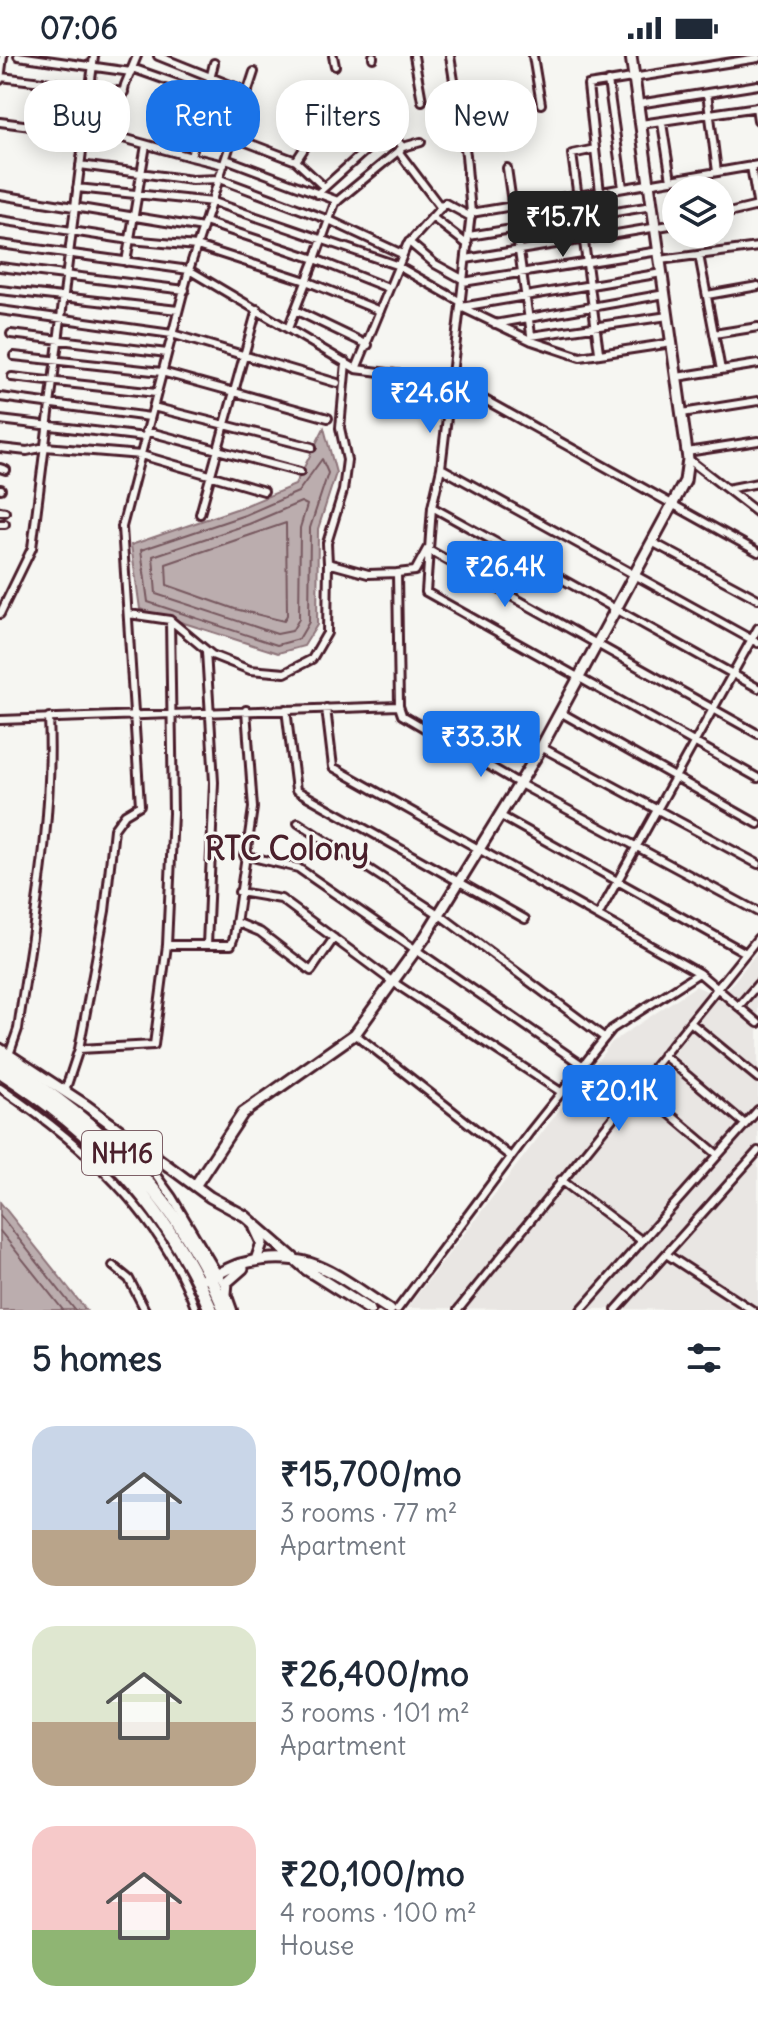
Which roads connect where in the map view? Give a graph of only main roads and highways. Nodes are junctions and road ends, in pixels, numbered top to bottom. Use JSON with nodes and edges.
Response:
{"nodes":[{"id":1,"x":3,"y":1055,"type":"edge"},
{"id":2,"x":0,"y":1071,"type":"edge"},
{"id":3,"x":212,"y":1280,"type":"junction"},
{"id":4,"x":228,"y":1309,"type":"edge"},
{"id":5,"x":211,"y":1310,"type":"edge"}],
"edges":[{"from":1,"to":3,"type":"highway","number":"NH16"},
{"from":2,"to":3,"type":"highway","number":"NH16"},
{"from":3,"to":4,"type":"highway","number":"NH16"},
{"from":3,"to":5,"type":"highway","number":"NH16"}]}
